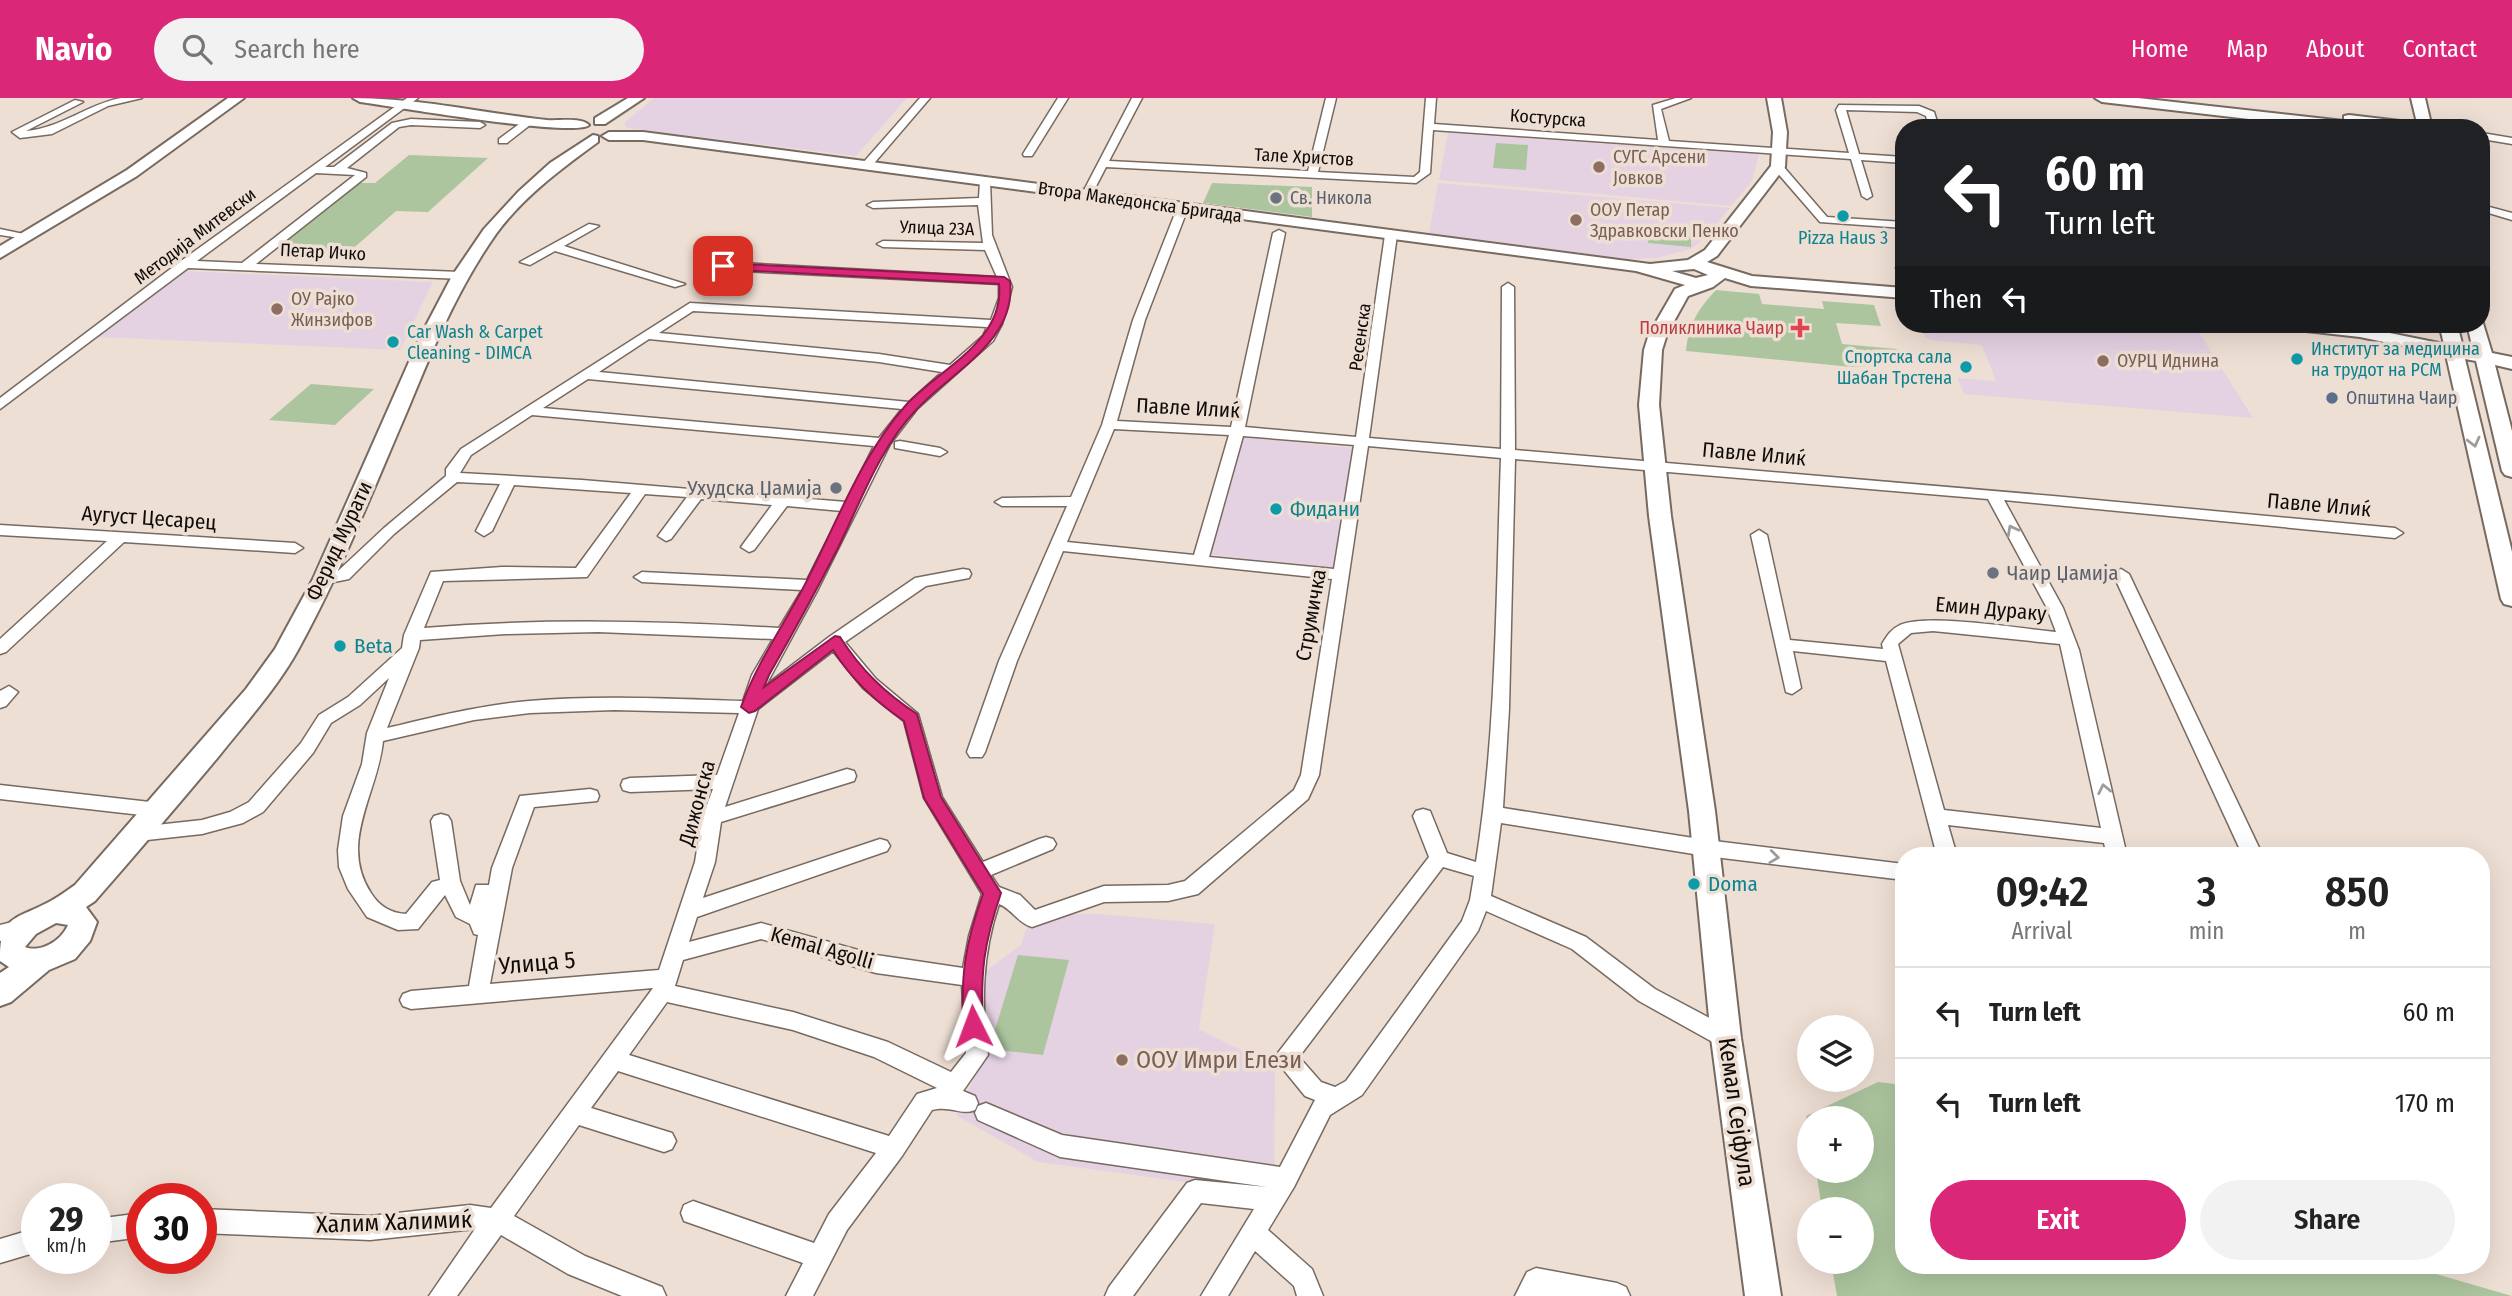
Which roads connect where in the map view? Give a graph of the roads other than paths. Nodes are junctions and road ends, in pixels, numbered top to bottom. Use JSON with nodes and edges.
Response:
{"nodes":[{"id":1,"x":137,"y":98,"type":"edge"},
{"id":2,"x":360,"y":98,"type":"edge"},
{"id":3,"x":637,"y":98,"type":"edge"},
{"id":4,"x":925,"y":98,"type":"edge"},
{"id":5,"x":1063,"y":98,"type":"edge"},
{"id":6,"x":1137,"y":98,"type":"edge"},
{"id":7,"x":1331,"y":98,"type":"edge"},
{"id":8,"x":1431,"y":98,"type":"edge"},
{"id":9,"x":1686,"y":98,"type":"edge"},
{"id":10,"x":1774,"y":98,"type":"edge"},
{"id":11,"x":2102,"y":98,"type":"edge"},
{"id":12,"x":2165,"y":98,"type":"edge"},
{"id":13,"x":2418,"y":98,"type":"edge"},
{"id":14,"x":238,"y":99,"type":"edge"},
{"id":15,"x":409,"y":101,"type":"edge"},
{"id":16,"x":78,"y":102,"type":"dead end"},
{"id":17,"x":2404,"y":104,"type":"edge"},
{"id":18,"x":1931,"y":119,"type":"edge"},
{"id":19,"x":2303,"y":119,"type":"edge"},
{"id":20,"x":2317,"y":119,"type":"edge"},
{"id":21,"x":2386,"y":119,"type":"edge"},
{"id":22,"x":2423,"y":119,"type":"edge"},
{"id":23,"x":530,"y":121,"type":"junction"},
{"id":24,"x":480,"y":125,"type":"dead end"},
{"id":25,"x":617,"y":125,"type":"junction"},
{"id":26,"x":1428,"y":127,"type":"junction"},
{"id":27,"x":581,"y":133,"type":"junction"},
{"id":28,"x":2490,"y":137,"type":"edge"},
{"id":29,"x":503,"y":141,"type":"dead end"},
{"id":30,"x":2512,"y":141,"type":"edge"},
{"id":31,"x":1664,"y":143,"type":"junction"},
{"id":32,"x":1028,"y":154,"type":"dead end"},
{"id":33,"x":1857,"y":157,"type":"junction"},
{"id":34,"x":1895,"y":159,"type":"edge"},
{"id":35,"x":1780,"y":160,"type":"junction"},
{"id":36,"x":1103,"y":164,"type":"junction"},
{"id":37,"x":866,"y":166,"type":"junction"},
{"id":38,"x":313,"y":170,"type":"junction"},
{"id":39,"x":336,"y":171,"type":"junction"},
{"id":40,"x":1312,"y":175,"type":"junction"},
{"id":41,"x":985,"y":181,"type":"junction"},
{"id":42,"x":1086,"y":195,"type":"junction"},
{"id":43,"x":1867,"y":197,"type":"dead end"},
{"id":44,"x":984,"y":201,"type":"junction"},
{"id":45,"x":873,"y":205,"type":"dead end"},
{"id":46,"x":1182,"y":208,"type":"junction"},
{"id":47,"x":2490,"y":210,"type":"edge"},
{"id":48,"x":2512,"y":217,"type":"edge"},
{"id":49,"x":1895,"y":224,"type":"edge"},
{"id":50,"x":593,"y":226,"type":"dead end"},
{"id":51,"x":0,"y":232,"type":"edge"},
{"id":52,"x":1279,"y":233,"type":"dead end"},
{"id":53,"x":1391,"y":235,"type":"junction"},
{"id":54,"x":27,"y":236,"type":"junction"},
{"id":55,"x":883,"y":244,"type":"dead end"},
{"id":56,"x":554,"y":247,"type":"junction"},
{"id":57,"x":990,"y":247,"type":"junction"},
{"id":58,"x":0,"y":253,"type":"edge"},
{"id":59,"x":526,"y":262,"type":"dead end"},
{"id":60,"x":184,"y":264,"type":"junction"},
{"id":61,"x":246,"y":266,"type":"junction"},
{"id":62,"x":723,"y":266,"type":"dead end"},
{"id":63,"x":1710,"y":271,"type":"junction"},
{"id":64,"x":1681,"y":275,"type":"junction"},
{"id":65,"x":460,"y":276,"type":"junction"},
{"id":66,"x":1004,"y":281,"type":"junction"},
{"id":67,"x":679,"y":284,"type":"dead end"},
{"id":68,"x":1508,"y":288,"type":"dead end"},
{"id":69,"x":1895,"y":292,"type":"edge"},
{"id":70,"x":996,"y":324,"type":"junction"},
{"id":71,"x":2363,"y":333,"type":"edge"},
{"id":72,"x":2450,"y":333,"type":"edge"},
{"id":73,"x":2478,"y":333,"type":"edge"},
{"id":74,"x":649,"y":335,"type":"junction"},
{"id":75,"x":2454,"y":352,"type":"junction"},
{"id":76,"x":2485,"y":358,"type":"junction"},
{"id":77,"x":2512,"y":363,"type":"edge"},
{"id":78,"x":955,"y":370,"type":"junction"},
{"id":79,"x":588,"y":375,"type":"junction"},
{"id":80,"x":0,"y":405,"type":"edge"},
{"id":81,"x":912,"y":406,"type":"junction"},
{"id":82,"x":528,"y":411,"type":"junction"},
{"id":83,"x":1109,"y":425,"type":"junction"},
{"id":84,"x":1237,"y":431,"type":"junction"},
{"id":85,"x":1362,"y":443,"type":"junction"},
{"id":86,"x":892,"y":444,"type":"junction"},
{"id":87,"x":940,"y":452,"type":"dead end"},
{"id":88,"x":1508,"y":455,"type":"junction"},
{"id":89,"x":1656,"y":466,"type":"junction"},
{"id":90,"x":2512,"y":471,"type":"edge"},
{"id":91,"x":453,"y":477,"type":"junction"},
{"id":92,"x":510,"y":480,"type":"junction"},
{"id":93,"x":640,"y":490,"type":"junction"},
{"id":94,"x":697,"y":494,"type":"junction"},
{"id":95,"x":1994,"y":496,"type":"junction"},
{"id":96,"x":1076,"y":501,"type":"junction"},
{"id":97,"x":782,"y":502,"type":"junction"},
{"id":98,"x":1002,"y":502,"type":"dead end"},
{"id":99,"x":852,"y":507,"type":"junction"},
{"id":100,"x":0,"y":530,"type":"edge"},
{"id":101,"x":484,"y":531,"type":"dead end"},
{"id":102,"x":2395,"y":533,"type":"dead end"},
{"id":103,"x":1759,"y":535,"type":"dead end"},
{"id":104,"x":666,"y":536,"type":"dead end"},
{"id":105,"x":121,"y":537,"type":"junction"},
{"id":106,"x":1056,"y":546,"type":"junction"},
{"id":107,"x":749,"y":547,"type":"dead end"},
{"id":108,"x":295,"y":548,"type":"dead end"},
{"id":109,"x":1200,"y":561,"type":"junction"},
{"id":110,"x":2121,"y":574,"type":"dead end"},
{"id":111,"x":962,"y":575,"type":"dead end"},
{"id":112,"x":1342,"y":575,"type":"junction"},
{"id":113,"x":642,"y":577,"type":"dead end"},
{"id":114,"x":324,"y":579,"type":"junction"},
{"id":115,"x":812,"y":585,"type":"junction"},
{"id":116,"x":2512,"y":599,"type":"edge"},
{"id":117,"x":784,"y":634,"type":"junction"},
{"id":118,"x":2066,"y":639,"type":"junction"},
{"id":119,"x":835,"y":641,"type":"junction"},
{"id":120,"x":411,"y":642,"type":"junction"},
{"id":121,"x":1784,"y":645,"type":"junction"},
{"id":122,"x":0,"y":648,"type":"edge"},
{"id":123,"x":1893,"y":656,"type":"junction"},
{"id":124,"x":1792,"y":688,"type":"dead end"},
{"id":125,"x":749,"y":707,"type":"junction"},
{"id":126,"x":375,"y":737,"type":"junction"},
{"id":127,"x":976,"y":752,"type":"dead end"},
{"id":128,"x":847,"y":776,"type":"dead end"},
{"id":129,"x":724,"y":782,"type":"junction"},
{"id":130,"x":630,"y":785,"type":"dead end"},
{"id":131,"x":0,"y":792,"type":"edge"},
{"id":132,"x":590,"y":796,"type":"dead end"},
{"id":133,"x":159,"y":810,"type":"junction"},
{"id":134,"x":1493,"y":814,"type":"junction"},
{"id":135,"x":1423,"y":816,"type":"dead end"},
{"id":136,"x":1936,"y":816,"type":"junction"},
{"id":137,"x":712,"y":818,"type":"junction"},
{"id":138,"x":441,"y":821,"type":"dead end"},
{"id":139,"x":138,"y":834,"type":"junction"},
{"id":140,"x":1046,"y":845,"type":"dead end"},
{"id":141,"x":880,"y":846,"type":"dead end"},
{"id":142,"x":1945,"y":847,"type":"edge"},
{"id":143,"x":2115,"y":847,"type":"edge"},
{"id":144,"x":2249,"y":847,"type":"edge"},
{"id":145,"x":1706,"y":848,"type":"junction"},
{"id":146,"x":1439,"y":858,"type":"junction"},
{"id":147,"x":1895,"y":871,"type":"edge"},
{"id":148,"x":979,"y":872,"type":"junction"},
{"id":149,"x":1485,"y":872,"type":"junction"},
{"id":150,"x":452,"y":886,"type":"junction"},
{"id":151,"x":484,"y":891,"type":"dead end"},
{"id":152,"x":992,"y":893,"type":"junction"},
{"id":153,"x":1480,"y":900,"type":"junction"},
{"id":154,"x":72,"y":906,"type":"junction"},
{"id":155,"x":690,"y":911,"type":"junction"},
{"id":156,"x":478,"y":919,"type":"junction"},
{"id":157,"x":486,"y":942,"type":"junction"},
{"id":158,"x":12,"y":954,"type":"edge"},
{"id":159,"x":675,"y":954,"type":"junction"},
{"id":160,"x":971,"y":978,"type":"junction"},
{"id":161,"x":665,"y":985,"type":"junction"},
{"id":162,"x":481,"y":994,"type":"junction"},
{"id":163,"x":411,"y":1000,"type":"dead end"},
{"id":164,"x":1726,"y":1038,"type":"junction"},
{"id":165,"x":613,"y":1060,"type":"junction"},
{"id":166,"x":1336,"y":1098,"type":"junction"},
{"id":167,"x":963,"y":1099,"type":"junction"},
{"id":168,"x":574,"y":1113,"type":"junction"},
{"id":169,"x":664,"y":1141,"type":"dead end"},
{"id":170,"x":894,"y":1148,"type":"junction"},
{"id":171,"x":1286,"y":1178,"type":"junction"},
{"id":172,"x":1273,"y":1200,"type":"junction"},
{"id":173,"x":693,"y":1213,"type":"dead end"},
{"id":174,"x":497,"y":1220,"type":"junction"},
{"id":175,"x":217,"y":1222,"type":"edge"},
{"id":176,"x":1253,"y":1233,"type":"junction"},
{"id":177,"x":21,"y":1245,"type":"edge"},
{"id":178,"x":0,"y":1251,"type":"edge"},
{"id":179,"x":820,"y":1257,"type":"junction"},
{"id":180,"x":442,"y":1296,"type":"edge"},
{"id":181,"x":653,"y":1296,"type":"edge"},
{"id":182,"x":799,"y":1296,"type":"edge"},
{"id":183,"x":1118,"y":1296,"type":"edge"},
{"id":184,"x":1214,"y":1296,"type":"edge"},
{"id":185,"x":1310,"y":1296,"type":"edge"},
{"id":186,"x":1528,"y":1296,"type":"edge"},
{"id":187,"x":1617,"y":1296,"type":"edge"},
{"id":188,"x":1763,"y":1296,"type":"edge"}],
"edges":[{"from":1,"to":16,"type":"street"},
{"from":2,"to":15,"type":"street"},
{"from":3,"to":25,"type":"street"},
{"from":4,"to":37,"type":"street"},
{"from":5,"to":32,"type":"street"},
{"from":6,"to":36,"type":"street"},
{"from":7,"to":40,"type":"street"},
{"from":8,"to":26,"type":"street","name":"Тале Христов"},
{"from":9,"to":31,"type":"street"},
{"from":10,"to":35,"type":"street"},
{"from":11,"to":19,"type":"street"},
{"from":12,"to":20,"type":"street"},
{"from":13,"to":22,"type":"street"},
{"from":14,"to":54,"type":"street"},
{"from":15,"to":23,"type":"street"},
{"from":15,"to":38,"type":"street","name":"Методија Митевски"},
{"from":17,"to":21,"type":"street"},
{"from":18,"to":33,"type":"street"},
{"from":23,"to":27,"type":"street"},
{"from":23,"to":29,"type":"street"},
{"from":24,"to":39,"type":"street"},
{"from":25,"to":27,"type":"street"},
{"from":25,"to":27,"type":"street"},
{"from":25,"to":37,"type":"street","name":"Втора Македонска Бригада"},
{"from":26,"to":31,"type":"street","name":"Костурска"},
{"from":26,"to":40,"type":"street","name":"Тале Христов"},
{"from":27,"to":65,"type":"street","name":"Ферид Мурати"},
{"from":28,"to":30,"type":"street"},
{"from":31,"to":35,"type":"street","name":"Костурска"},
{"from":33,"to":34,"type":"street","name":"Костурска"},
{"from":33,"to":35,"type":"street","name":"Костурска"},
{"from":33,"to":43,"type":"street"},
{"from":35,"to":49,"type":"street"},
{"from":35,"to":63,"type":"street"},
{"from":36,"to":40,"type":"street","name":"Тале Христов"},
{"from":36,"to":42,"type":"street"},
{"from":37,"to":41,"type":"street","name":"Втора Македонска Бригада"},
{"from":38,"to":39,"type":"street"},
{"from":38,"to":60,"type":"street","name":"Методија Митевски"},
{"from":39,"to":61,"type":"street"},
{"from":41,"to":42,"type":"street","name":"Втора Македонска Бригада"},
{"from":41,"to":44,"type":"street"},
{"from":42,"to":46,"type":"street","name":"Втора Македонска Бригада"},
{"from":44,"to":45,"type":"street"},
{"from":44,"to":57,"type":"street"},
{"from":46,"to":53,"type":"street","name":"Втора Македонска Бригада"},
{"from":46,"to":83,"type":"street"},
{"from":47,"to":48,"type":"street"},
{"from":50,"to":56,"type":"street"},
{"from":51,"to":54,"type":"street"},
{"from":52,"to":84,"type":"street"},
{"from":53,"to":64,"type":"street","name":"Втора Македонска Бригада"},
{"from":53,"to":85,"type":"street","name":"Ресенска"},
{"from":54,"to":58,"type":"street"},
{"from":55,"to":57,"type":"street","name":"Улица 23А"},
{"from":56,"to":59,"type":"street"},
{"from":56,"to":67,"type":"street"},
{"from":57,"to":66,"type":"street"},
{"from":60,"to":61,"type":"street","name":"Петар Ичко"},
{"from":60,"to":80,"type":"street","name":"Методија Митевски"},
{"from":61,"to":65,"type":"street","name":"Петар Ичко"},
{"from":62,"to":66,"type":"street"},
{"from":63,"to":64,"type":"street"},
{"from":63,"to":64,"type":"street","name":"Втора Македонска Бригада"},
{"from":63,"to":69,"type":"street"},
{"from":64,"to":89,"type":"street"},
{"from":65,"to":114,"type":"street","name":"Ферид Мурати"},
{"from":66,"to":70,"type":"street","name":"Дижонска"},
{"from":68,"to":88,"type":"street"},
{"from":70,"to":74,"type":"street"},
{"from":70,"to":78,"type":"street","name":"Дижонска"},
{"from":71,"to":75,"type":"street"},
{"from":72,"to":75,"type":"street"},
{"from":73,"to":76,"type":"street"},
{"from":74,"to":78,"type":"street"},
{"from":74,"to":79,"type":"street"},
{"from":75,"to":76,"type":"street"},
{"from":75,"to":116,"type":"street","one_way":true},
{"from":76,"to":77,"type":"street"},
{"from":76,"to":90,"type":"street"},
{"from":78,"to":81,"type":"street","name":"Дижонска"},
{"from":79,"to":81,"type":"street"},
{"from":79,"to":82,"type":"street"},
{"from":81,"to":86,"type":"street","name":"Дижонска"},
{"from":82,"to":86,"type":"street"},
{"from":82,"to":91,"type":"street"},
{"from":83,"to":84,"type":"street","name":"Павле Илиќ"},
{"from":83,"to":96,"type":"street"},
{"from":84,"to":85,"type":"street","name":"Павле Илиќ"},
{"from":84,"to":109,"type":"street"},
{"from":85,"to":88,"type":"street","name":"Павле Илиќ"},
{"from":85,"to":112,"type":"street","name":"Струмичка"},
{"from":86,"to":87,"type":"street"},
{"from":86,"to":99,"type":"street","name":"Дижонска"},
{"from":88,"to":89,"type":"street","name":"Павле Илиќ"},
{"from":88,"to":134,"type":"street"},
{"from":89,"to":95,"type":"street","name":"Павле Илиќ"},
{"from":89,"to":145,"type":"street"},
{"from":91,"to":92,"type":"street"},
{"from":91,"to":114,"type":"street"},
{"from":92,"to":93,"type":"street"},
{"from":92,"to":101,"type":"street"},
{"from":93,"to":94,"type":"street"},
{"from":93,"to":120,"type":"street"},
{"from":94,"to":97,"type":"street"},
{"from":94,"to":104,"type":"street"},
{"from":95,"to":102,"type":"street","name":"Павле Илиќ"},
{"from":118,"to":95,"type":"street","one_way":true},
{"from":96,"to":98,"type":"street"},
{"from":96,"to":106,"type":"street"},
{"from":97,"to":99,"type":"street"},
{"from":97,"to":107,"type":"street"},
{"from":99,"to":115,"type":"street","name":"Дижонска"},
{"from":100,"to":105,"type":"street","name":"Аугуст Цесарец"},
{"from":103,"to":121,"type":"street"},
{"from":105,"to":108,"type":"street","name":"Аугуст Цесарец"},
{"from":105,"to":122,"type":"street"},
{"from":106,"to":109,"type":"street"},
{"from":106,"to":127,"type":"street"},
{"from":109,"to":112,"type":"street"},
{"from":110,"to":144,"type":"street"},
{"from":111,"to":119,"type":"street"},
{"from":112,"to":152,"type":"street","name":"Струмичка"},
{"from":113,"to":115,"type":"street"},
{"from":114,"to":133,"type":"street","name":"Ферид Мурати"},
{"from":115,"to":117,"type":"street","name":"Дижонска"},
{"from":117,"to":120,"type":"street"},
{"from":117,"to":125,"type":"street","name":"Дижонска"},
{"from":118,"to":123,"type":"street","name":"Емин Дураку"},
{"from":143,"to":118,"type":"street","one_way":true},
{"from":119,"to":125,"type":"street"},
{"from":119,"to":148,"type":"street"},
{"from":120,"to":126,"type":"street"},
{"from":120,"to":139,"type":"street"},
{"from":121,"to":123,"type":"street"},
{"from":121,"to":124,"type":"street"},
{"from":123,"to":136,"type":"street"},
{"from":125,"to":126,"type":"street"},
{"from":125,"to":129,"type":"street","name":"Дижонска"},
{"from":126,"to":150,"type":"street"},
{"from":128,"to":137,"type":"street"},
{"from":129,"to":130,"type":"street"},
{"from":129,"to":137,"type":"street","name":"Дижонска"},
{"from":131,"to":133,"type":"street"},
{"from":132,"to":157,"type":"street"},
{"from":133,"to":139,"type":"street","name":"Ферид Мурати"},
{"from":134,"to":145,"type":"street"},
{"from":134,"to":149,"type":"street"},
{"from":135,"to":146,"type":"street"},
{"from":136,"to":142,"type":"street"},
{"from":136,"to":143,"type":"street"},
{"from":137,"to":155,"type":"street","name":"Дижонска"},
{"from":138,"to":150,"type":"street"},
{"from":139,"to":154,"type":"street","name":"Ферид Мурати"},
{"from":140,"to":148,"type":"street"},
{"from":141,"to":155,"type":"street"},
{"from":145,"to":147,"type":"street","one_way":true},
{"from":145,"to":164,"type":"street","name":"Кемал Сејфула"},
{"from":146,"to":149,"type":"street"},
{"from":146,"to":166,"type":"street"},
{"from":148,"to":152,"type":"street"},
{"from":149,"to":153,"type":"street"},
{"from":150,"to":156,"type":"street"},
{"from":151,"to":156,"type":"street"},
{"from":152,"to":160,"type":"street"},
{"from":153,"to":164,"type":"street"},
{"from":153,"to":166,"type":"street"},
{"from":154,"to":158,"type":"street"},
{"from":154,"to":158,"type":"street"},
{"from":155,"to":159,"type":"street","name":"Дижонска"},
{"from":156,"to":157,"type":"street"},
{"from":157,"to":162,"type":"street"},
{"from":159,"to":160,"type":"street","name":"Kemal Agolli"},
{"from":159,"to":161,"type":"street","name":"Дижонска"},
{"from":160,"to":167,"type":"street"},
{"from":161,"to":162,"type":"street","name":"Улица 5"},
{"from":161,"to":165,"type":"street","name":"Дижонска"},
{"from":161,"to":167,"type":"street","name":"Улица 5"},
{"from":162,"to":163,"type":"street","name":"Улица 5"},
{"from":164,"to":188,"type":"street","name":"Кемал Сејфула"},
{"from":165,"to":168,"type":"street","name":"Дижонска"},
{"from":165,"to":170,"type":"street"},
{"from":166,"to":171,"type":"street"},
{"from":167,"to":170,"type":"street"},
{"from":167,"to":171,"type":"street","name":"Улица 5"},
{"from":168,"to":169,"type":"street"},
{"from":168,"to":174,"type":"street","name":"Дижонска"},
{"from":170,"to":179,"type":"street"},
{"from":171,"to":172,"type":"street"},
{"from":172,"to":176,"type":"street"},
{"from":172,"to":183,"type":"street"},
{"from":173,"to":179,"type":"street"},
{"from":174,"to":175,"type":"street","name":"Халим Халимиќ"},
{"from":174,"to":180,"type":"street","name":"Дижонска"},
{"from":174,"to":181,"type":"street","name":"Халим Халимиќ"},
{"from":176,"to":184,"type":"street"},
{"from":176,"to":185,"type":"street"},
{"from":177,"to":178,"type":"street"},
{"from":179,"to":182,"type":"street"},
{"from":186,"to":187,"type":"street"}]}
